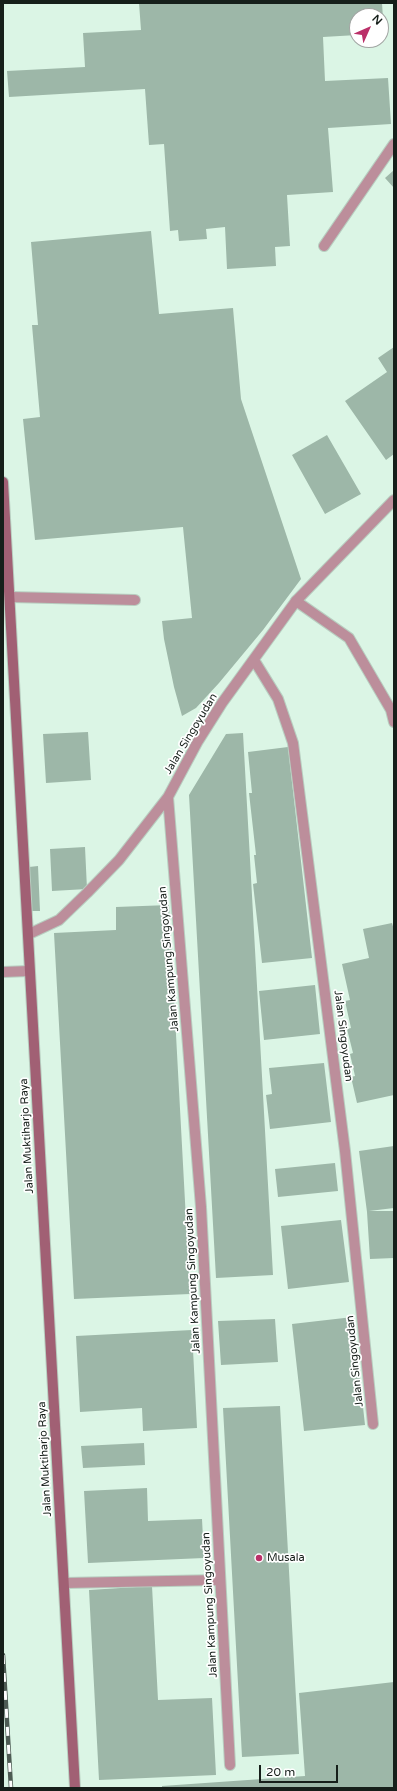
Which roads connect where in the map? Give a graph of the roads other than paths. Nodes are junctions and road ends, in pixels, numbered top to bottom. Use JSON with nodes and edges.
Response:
{"nodes":[{"id":1,"x":394,"y":144,"type":"edge"},
{"id":2,"x":324,"y":246,"type":"dead end"},
{"id":3,"x":3,"y":482,"type":"edge"},
{"id":4,"x":394,"y":500,"type":"edge"},
{"id":5,"x":10,"y":597,"type":"junction"},
{"id":6,"x":135,"y":600,"type":"dead end"},
{"id":7,"x":296,"y":601,"type":"junction"},
{"id":8,"x":254,"y":660,"type":"junction"},
{"id":9,"x":394,"y":722,"type":"edge"},
{"id":10,"x":168,"y":797,"type":"junction"},
{"id":11,"x":28,"y":934,"type":"junction"},
{"id":12,"x":29,"y":971,"type":"junction"},
{"id":13,"x":3,"y":972,"type":"edge"},
{"id":14,"x":373,"y":1424,"type":"dead end"},
{"id":15,"x":220,"y":1580,"type":"junction"},
{"id":16,"x":64,"y":1583,"type":"junction"},
{"id":17,"x":230,"y":1765,"type":"dead end"},
{"id":18,"x":75,"y":1788,"type":"edge"}],
"edges":[{"from":1,"to":2,"type":"street"},
{"from":3,"to":5,"type":"street","name":"Jalan Muktiharjo Raya"},
{"from":4,"to":7,"type":"street","name":"Jalan Singoyudan"},
{"from":5,"to":6,"type":"street"},
{"from":5,"to":11,"type":"street","name":"Jalan Muktiharjo Raya"},
{"from":7,"to":8,"type":"street","name":"Jalan Singoyudan"},
{"from":7,"to":9,"type":"street"},
{"from":8,"to":10,"type":"street","name":"Jalan Singoyudan"},
{"from":8,"to":14,"type":"street","name":"Jalan Singoyudan"},
{"from":10,"to":11,"type":"street","name":"Jalan Singoyudan"},
{"from":10,"to":15,"type":"street","name":"Jalan Kampung Singoyudan"},
{"from":11,"to":12,"type":"street","name":"Jalan Muktiharjo Raya"},
{"from":12,"to":13,"type":"street"},
{"from":12,"to":16,"type":"street","name":"Jalan Muktiharjo Raya"},
{"from":15,"to":16,"type":"street"},
{"from":15,"to":17,"type":"street","name":"Jalan Kampung Singoyudan"},
{"from":16,"to":18,"type":"street","name":"Jalan Muktiharjo Raya"}]}
